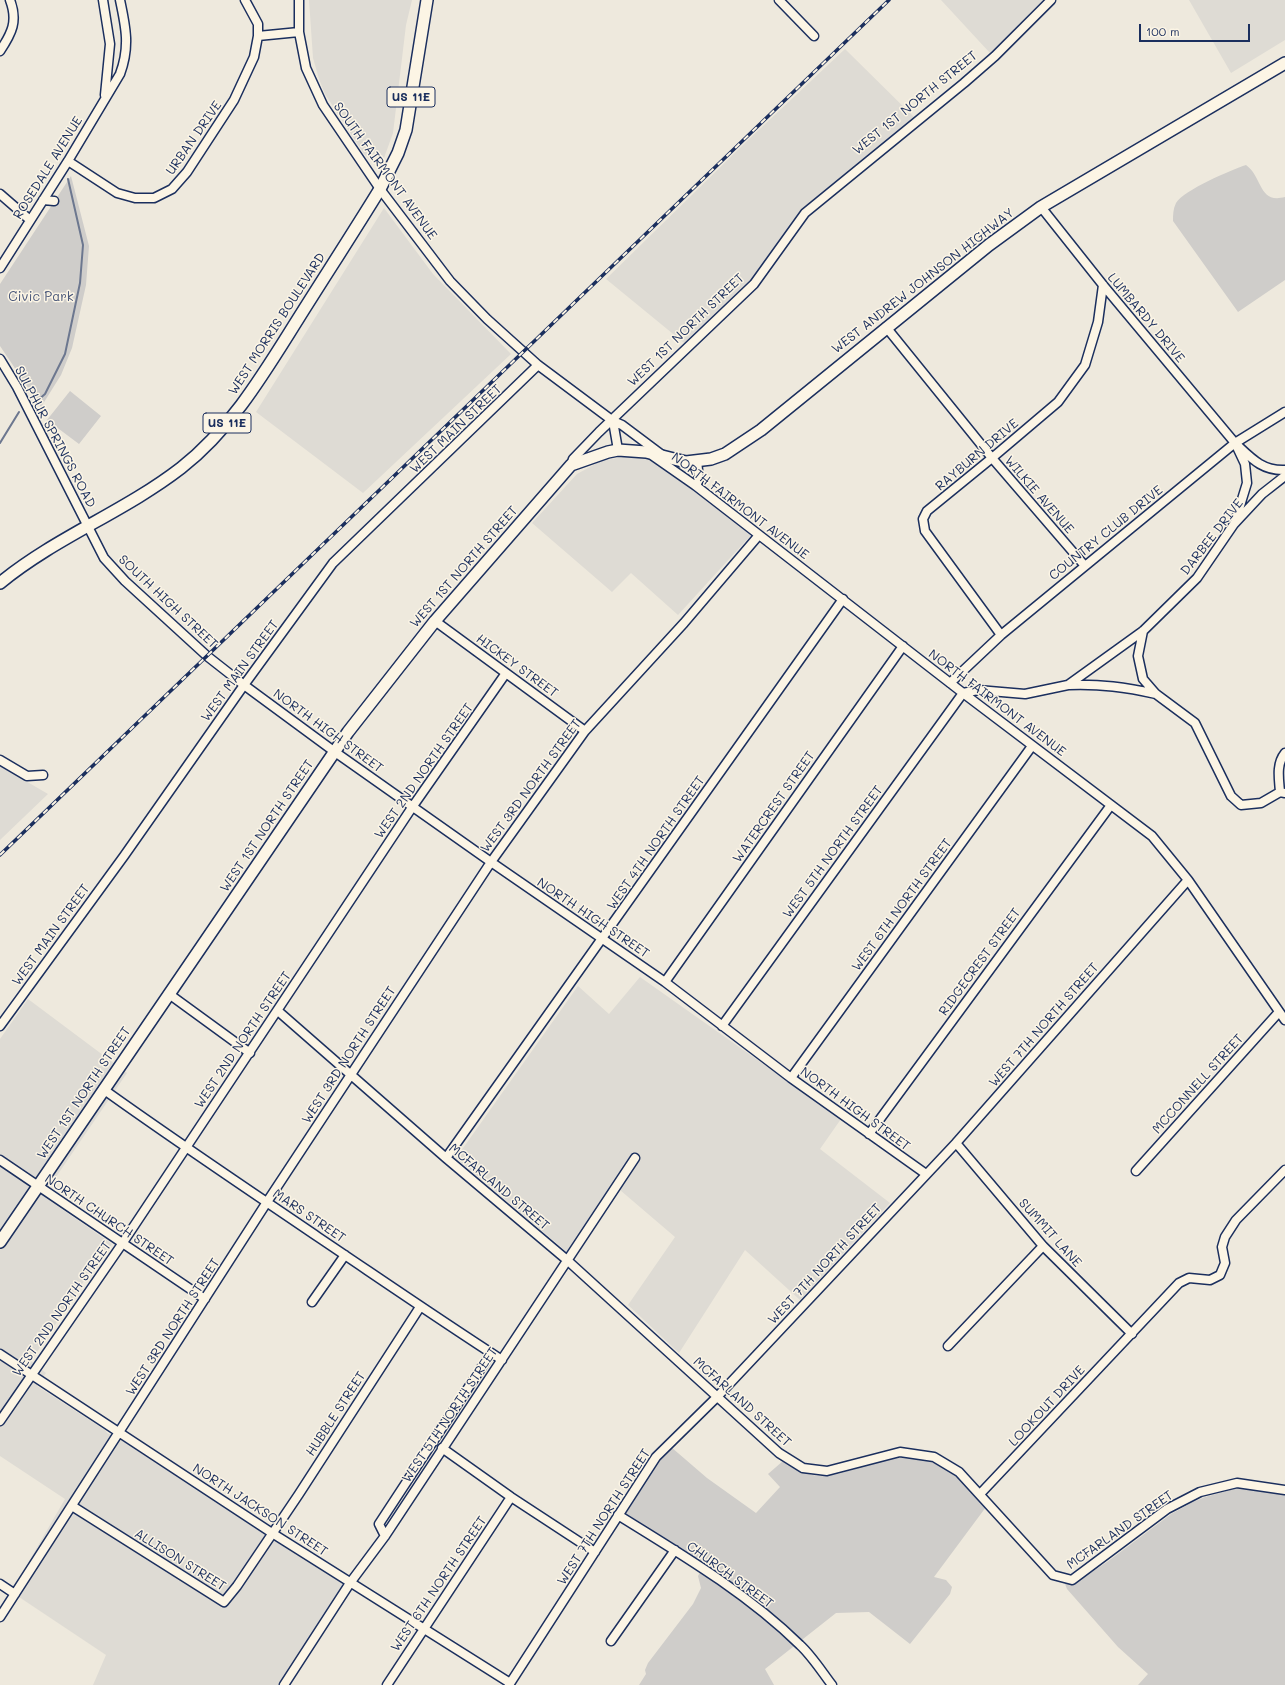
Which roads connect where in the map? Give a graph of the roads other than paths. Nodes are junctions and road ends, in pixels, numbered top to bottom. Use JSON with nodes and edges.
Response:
{"nodes":[{"id":1,"x":10,"y":0,"type":"edge"},
{"id":2,"x":103,"y":0,"type":"edge"},
{"id":3,"x":120,"y":0,"type":"edge"},
{"id":4,"x":246,"y":0,"type":"edge"},
{"id":5,"x":299,"y":0,"type":"edge"},
{"id":6,"x":427,"y":0,"type":"edge"},
{"id":7,"x":779,"y":0,"type":"edge"},
{"id":8,"x":1051,"y":0,"type":"edge"},
{"id":9,"x":299,"y":32,"type":"junction"},
{"id":10,"x":258,"y":36,"type":"junction"},
{"id":11,"x":814,"y":36,"type":"dead end"},
{"id":12,"x":0,"y":51,"type":"edge"},
{"id":13,"x":1285,"y":62,"type":"edge"},
{"id":14,"x":104,"y":100,"type":"junction"},
{"id":15,"x":68,"y":161,"type":"junction"},
{"id":16,"x":380,"y":189,"type":"junction"},
{"id":17,"x":0,"y":194,"type":"edge"},
{"id":18,"x":43,"y":200,"type":"junction"},
{"id":19,"x":54,"y":201,"type":"dead end"},
{"id":20,"x":1041,"y":207,"type":"junction"},
{"id":21,"x":30,"y":220,"type":"junction"},
{"id":22,"x":0,"y":268,"type":"edge"},
{"id":23,"x":1103,"y":285,"type":"junction"},
{"id":24,"x":886,"y":327,"type":"junction"},
{"id":25,"x":0,"y":359,"type":"edge"},
{"id":26,"x":538,"y":365,"type":"junction"},
{"id":27,"x":1285,"y":412,"type":"edge"},
{"id":28,"x":613,"y":420,"type":"junction"},
{"id":29,"x":1235,"y":443,"type":"junction"},
{"id":30,"x":618,"y":450,"type":"junction"},
{"id":31,"x":646,"y":452,"type":"junction"},
{"id":32,"x":666,"y":457,"type":"junction"},
{"id":33,"x":992,"y":458,"type":"junction"},
{"id":34,"x":698,"y":461,"type":"junction"},
{"id":35,"x":571,"y":465,"type":"junction"},
{"id":36,"x":1285,"y":470,"type":"edge"},
{"id":37,"x":1285,"y":476,"type":"edge"},
{"id":38,"x":696,"y":486,"type":"junction"},
{"id":39,"x":1234,"y":524,"type":"junction"},
{"id":40,"x":88,"y":526,"type":"junction"},
{"id":41,"x":759,"y":535,"type":"junction"},
{"id":42,"x":1085,"y":566,"type":"junction"},
{"id":43,"x":0,"y":582,"type":"edge"},
{"id":44,"x":843,"y":599,"type":"junction"},
{"id":45,"x":435,"y":620,"type":"junction"},
{"id":46,"x":1143,"y":632,"type":"junction"},
{"id":47,"x":1001,"y":635,"type":"junction"},
{"id":48,"x":903,"y":646,"type":"junction"},
{"id":49,"x":506,"y":673,"type":"junction"},
{"id":50,"x":950,"y":683,"type":"junction"},
{"id":51,"x":244,"y":685,"type":"junction"},
{"id":52,"x":1068,"y":685,"type":"junction"},
{"id":53,"x":963,"y":693,"type":"junction"},
{"id":54,"x":1156,"y":694,"type":"junction"},
{"id":55,"x":585,"y":731,"type":"junction"},
{"id":56,"x":1032,"y":746,"type":"junction"},
{"id":57,"x":334,"y":752,"type":"junction"},
{"id":58,"x":1285,"y":754,"type":"edge"},
{"id":59,"x":0,"y":760,"type":"edge"},
{"id":60,"x":42,"y":775,"type":"dead end"},
{"id":61,"x":1283,"y":792,"type":"edge"},
{"id":62,"x":1111,"y":805,"type":"junction"},
{"id":63,"x":413,"y":806,"type":"junction"},
{"id":64,"x":491,"y":862,"type":"junction"},
{"id":65,"x":1188,"y":880,"type":"junction"},
{"id":66,"x":602,"y":939,"type":"junction"},
{"id":67,"x":666,"y":982,"type":"junction"},
{"id":68,"x":169,"y":994,"type":"junction"},
{"id":69,"x":278,"y":1011,"type":"junction"},
{"id":70,"x":1279,"y":1012,"type":"junction"},
{"id":71,"x":1285,"y":1020,"type":"edge"},
{"id":72,"x":0,"y":1026,"type":"edge"},
{"id":73,"x":722,"y":1026,"type":"junction"},
{"id":74,"x":250,"y":1053,"type":"junction"},
{"id":75,"x":351,"y":1074,"type":"junction"},
{"id":76,"x":791,"y":1078,"type":"junction"},
{"id":77,"x":103,"y":1089,"type":"junction"},
{"id":78,"x":869,"y":1134,"type":"junction"},
{"id":79,"x":956,"y":1143,"type":"junction"},
{"id":80,"x":186,"y":1148,"type":"junction"},
{"id":81,"x":446,"y":1158,"type":"junction"},
{"id":82,"x":635,"y":1158,"type":"dead end"},
{"id":83,"x":0,"y":1160,"type":"edge"},
{"id":84,"x":1136,"y":1171,"type":"dead end"},
{"id":85,"x":1284,"y":1172,"type":"edge"},
{"id":86,"x":926,"y":1174,"type":"junction"},
{"id":87,"x":38,"y":1186,"type":"junction"},
{"id":88,"x":267,"y":1202,"type":"junction"},
{"id":89,"x":0,"y":1242,"type":"edge"},
{"id":90,"x":122,"y":1244,"type":"junction"},
{"id":91,"x":1043,"y":1246,"type":"junction"},
{"id":92,"x":345,"y":1255,"type":"junction"},
{"id":93,"x":567,"y":1260,"type":"junction"},
{"id":94,"x":205,"y":1299,"type":"junction"},
{"id":95,"x":312,"y":1302,"type":"dead end"},
{"id":96,"x":420,"y":1307,"type":"junction"},
{"id":97,"x":1132,"y":1334,"type":"junction"},
{"id":98,"x":948,"y":1346,"type":"dead end"},
{"id":99,"x":491,"y":1353,"type":"junction"},
{"id":100,"x":0,"y":1354,"type":"edge"},
{"id":101,"x":502,"y":1360,"type":"junction"},
{"id":102,"x":32,"y":1373,"type":"junction"},
{"id":103,"x":717,"y":1396,"type":"junction"},
{"id":104,"x":0,"y":1420,"type":"edge"},
{"id":105,"x":120,"y":1432,"type":"junction"},
{"id":106,"x":442,"y":1448,"type":"junction"},
{"id":107,"x":1285,"y":1490,"type":"edge"},
{"id":108,"x":980,"y":1494,"type":"junction"},
{"id":109,"x":511,"y":1497,"type":"junction"},
{"id":110,"x":72,"y":1506,"type":"junction"},
{"id":111,"x":618,"y":1515,"type":"junction"},
{"id":112,"x":272,"y":1533,"type":"junction"},
{"id":113,"x":385,"y":1536,"type":"junction"},
{"id":114,"x":675,"y":1550,"type":"junction"},
{"id":115,"x":595,"y":1552,"type":"junction"},
{"id":116,"x":350,"y":1583,"type":"junction"},
{"id":117,"x":0,"y":1584,"type":"edge"},
{"id":118,"x":15,"y":1594,"type":"junction"},
{"id":119,"x":0,"y":1617,"type":"edge"},
{"id":120,"x":424,"y":1629,"type":"junction"},
{"id":121,"x":611,"y":1641,"type":"dead end"},
{"id":122,"x":509,"y":1684,"type":"edge"},
{"id":123,"x":284,"y":1685,"type":"edge"},
{"id":124,"x":387,"y":1685,"type":"edge"},
{"id":125,"x":832,"y":1685,"type":"edge"}],
"edges":[{"from":1,"to":12,"type":"street"},
{"from":2,"to":14,"type":"street"},
{"from":3,"to":14,"type":"street","name":"ROSEDALE AVENUE"},
{"from":4,"to":10,"type":"street"},
{"from":5,"to":9,"type":"street","name":"SOUTH FAIRMONT AVENUE"},
{"from":6,"to":16,"type":"main road","name":"WEST MORRIS BOULEVARD","number":"US 11E"},
{"from":7,"to":11,"type":"street"},
{"from":8,"to":28,"type":"street","name":"WEST 1ST NORTH STREET"},
{"from":9,"to":10,"type":"street"},
{"from":9,"to":16,"type":"street","name":"SOUTH FAIRMONT AVENUE"},
{"from":10,"to":15,"type":"street","name":"URBAN DRIVE"},
{"from":13,"to":20,"type":"main road","name":"WEST ANDREW JOHNSON HIGHWAY"},
{"from":14,"to":15,"type":"street","name":"ROSEDALE AVENUE"},
{"from":15,"to":18,"type":"street","name":"ROSEDALE AVENUE"},
{"from":16,"to":26,"type":"street","name":"SOUTH FAIRMONT AVENUE"},
{"from":16,"to":40,"type":"main road","name":"WEST MORRIS BOULEVARD","number":"US 11E"},
{"from":17,"to":21,"type":"street"},
{"from":18,"to":19,"type":"street"},
{"from":18,"to":21,"type":"street","name":"ROSEDALE AVENUE"},
{"from":20,"to":23,"type":"street","name":"LUMBARDY DRIVE"},
{"from":20,"to":24,"type":"main road","name":"WEST ANDREW JOHNSON HIGHWAY"},
{"from":21,"to":22,"type":"street","name":"ROSEDALE AVENUE"},
{"from":23,"to":29,"type":"street","name":"LUMBARDY DRIVE"},
{"from":23,"to":33,"type":"street","name":"RAYBURN DRIVE"},
{"from":24,"to":33,"type":"street","name":"WILKIE AVENUE"},
{"from":24,"to":34,"type":"main road","name":"WEST ANDREW JOHNSON HIGHWAY"},
{"from":25,"to":40,"type":"street","name":"SULPHUR SPRINGS ROAD"},
{"from":26,"to":28,"type":"street"},
{"from":26,"to":51,"type":"street","name":"WEST MAIN STREET"},
{"from":27,"to":29,"type":"street","name":"COUNTRY CLUB DRIVE"},
{"from":28,"to":30,"type":"street"},
{"from":28,"to":32,"type":"street"},
{"from":28,"to":35,"type":"street","name":"WEST 1ST NORTH STREET"},
{"from":29,"to":36,"type":"street"},
{"from":29,"to":39,"type":"street"},
{"from":29,"to":42,"type":"street","name":"COUNTRY CLUB DRIVE"},
{"from":30,"to":31,"type":"main road","name":"WEST ANDREW JOHNSON HIGHWAY"},
{"from":30,"to":35,"type":"main road","name":"WEST ANDREW JOHNSON HIGHWAY"},
{"from":31,"to":32,"type":"main road","name":"WEST ANDREW JOHNSON HIGHWAY"},
{"from":31,"to":38,"type":"street","name":"NORTH FAIRMONT AVENUE"},
{"from":32,"to":34,"type":"main road","name":"WEST ANDREW JOHNSON HIGHWAY"},
{"from":33,"to":42,"type":"street","name":"WILKIE AVENUE"},
{"from":33,"to":47,"type":"street","name":"RAYBURN DRIVE"},
{"from":34,"to":38,"type":"street"},
{"from":35,"to":45,"type":"main road","name":"WEST 1ST NORTH STREET"},
{"from":37,"to":39,"type":"street","name":"DARBEE DRIVE"},
{"from":38,"to":41,"type":"street","name":"NORTH FAIRMONT AVENUE"},
{"from":39,"to":46,"type":"street","name":"DARBEE DRIVE"},
{"from":40,"to":43,"type":"main road","name":"WEST MORRIS BOULEVARD","number":"US 11E"},
{"from":40,"to":51,"type":"street","name":"SOUTH HIGH STREET"},
{"from":41,"to":44,"type":"street","name":"NORTH FAIRMONT AVENUE"},
{"from":41,"to":55,"type":"street","name":"WEST 3RD NORTH STREET"},
{"from":42,"to":47,"type":"street","name":"COUNTRY CLUB DRIVE"},
{"from":44,"to":48,"type":"street","name":"NORTH FAIRMONT AVENUE"},
{"from":44,"to":66,"type":"street","name":"WEST 4TH NORTH STREET"},
{"from":45,"to":49,"type":"street","name":"HICKEY STREET"},
{"from":45,"to":57,"type":"main road","name":"WEST 1ST NORTH STREET"},
{"from":46,"to":52,"type":"street","name":"DARBEE DRIVE"},
{"from":46,"to":54,"type":"street","name":"DARBEE DRIVE"},
{"from":47,"to":50,"type":"street","name":"COUNTRY CLUB DRIVE"},
{"from":48,"to":50,"type":"street","name":"NORTH FAIRMONT AVENUE"},
{"from":48,"to":67,"type":"street","name":"WATERCREST STREET"},
{"from":49,"to":55,"type":"street","name":"HICKEY STREET"},
{"from":49,"to":63,"type":"street","name":"WEST 2ND NORTH STREET"},
{"from":50,"to":53,"type":"street","name":"NORTH FAIRMONT AVENUE"},
{"from":51,"to":57,"type":"street","name":"NORTH HIGH STREET"},
{"from":51,"to":72,"type":"street","name":"WEST MAIN STREET"},
{"from":52,"to":53,"type":"street","name":"DARBEE DRIVE"},
{"from":52,"to":54,"type":"street","name":"DARBEE DRIVE"},
{"from":53,"to":56,"type":"street","name":"NORTH FAIRMONT AVENUE"},
{"from":53,"to":73,"type":"street","name":"WEST 5TH NORTH STREET"},
{"from":54,"to":61,"type":"street","name":"DARBEE DRIVE"},
{"from":55,"to":64,"type":"street","name":"WEST 3RD NORTH STREET"},
{"from":56,"to":62,"type":"street","name":"NORTH FAIRMONT AVENUE"},
{"from":56,"to":76,"type":"street","name":"WEST 6TH NORTH STREET"},
{"from":57,"to":63,"type":"street","name":"NORTH HIGH STREET"},
{"from":57,"to":68,"type":"main road","name":"WEST 1ST NORTH STREET"},
{"from":58,"to":61,"type":"street"},
{"from":59,"to":60,"type":"street"},
{"from":62,"to":65,"type":"street","name":"NORTH FAIRMONT AVENUE"},
{"from":62,"to":78,"type":"street","name":"RIDGECREST STREET"},
{"from":63,"to":64,"type":"street","name":"NORTH HIGH STREET"},
{"from":63,"to":69,"type":"street","name":"WEST 2ND NORTH STREET"},
{"from":64,"to":66,"type":"street","name":"NORTH HIGH STREET"},
{"from":64,"to":75,"type":"street","name":"WEST 3RD NORTH STREET"},
{"from":65,"to":70,"type":"street","name":"NORTH FAIRMONT AVENUE"},
{"from":65,"to":79,"type":"street","name":"WEST 7TH NORTH STREET"},
{"from":66,"to":67,"type":"street","name":"NORTH HIGH STREET"},
{"from":66,"to":81,"type":"street","name":"WEST 4TH NORTH STREET"},
{"from":67,"to":73,"type":"street","name":"NORTH HIGH STREET"},
{"from":68,"to":74,"type":"street"},
{"from":68,"to":77,"type":"main road","name":"WEST 1ST NORTH STREET"},
{"from":69,"to":74,"type":"street","name":"WEST 2ND NORTH STREET"},
{"from":69,"to":75,"type":"street","name":"MCFARLAND STREET"},
{"from":70,"to":71,"type":"street","name":"NORTH FAIRMONT AVENUE"},
{"from":70,"to":84,"type":"street","name":"MCCONNELL STREET"},
{"from":73,"to":76,"type":"street","name":"NORTH HIGH STREET"},
{"from":74,"to":80,"type":"street","name":"WEST 2ND NORTH STREET"},
{"from":75,"to":81,"type":"street","name":"MCFARLAND STREET"},
{"from":75,"to":88,"type":"street","name":"WEST 3RD NORTH STREET"},
{"from":76,"to":78,"type":"street","name":"NORTH HIGH STREET"},
{"from":77,"to":80,"type":"street","name":"MARS STREET"},
{"from":77,"to":87,"type":"main road","name":"WEST 1ST NORTH STREET"},
{"from":78,"to":86,"type":"street","name":"NORTH HIGH STREET"},
{"from":79,"to":86,"type":"street","name":"WEST 7TH NORTH STREET"},
{"from":79,"to":91,"type":"street","name":"SUMMIT LANE"},
{"from":80,"to":88,"type":"street","name":"MARS STREET"},
{"from":80,"to":90,"type":"street","name":"WEST 2ND NORTH STREET"},
{"from":81,"to":93,"type":"street","name":"MCFARLAND STREET"},
{"from":82,"to":93,"type":"street","name":"WEST 5TH NORTH STREET"},
{"from":83,"to":87,"type":"street","name":"NORTH CHURCH STREET"},
{"from":85,"to":97,"type":"street","name":"LOOKOUT DRIVE"},
{"from":86,"to":103,"type":"street","name":"WEST 7TH NORTH STREET"},
{"from":87,"to":89,"type":"main road","name":"WEST 1ST NORTH STREET"},
{"from":87,"to":90,"type":"street","name":"NORTH CHURCH STREET"},
{"from":88,"to":92,"type":"street","name":"MARS STREET"},
{"from":88,"to":94,"type":"street","name":"WEST 3RD NORTH STREET"},
{"from":90,"to":94,"type":"street","name":"NORTH CHURCH STREET"},
{"from":90,"to":102,"type":"street","name":"WEST 2ND NORTH STREET"},
{"from":91,"to":97,"type":"street","name":"SUMMIT LANE"},
{"from":91,"to":98,"type":"street"},
{"from":92,"to":95,"type":"street"},
{"from":92,"to":96,"type":"street","name":"MARS STREET"},
{"from":93,"to":101,"type":"street","name":"WEST 5TH NORTH STREET"},
{"from":93,"to":103,"type":"street","name":"MCFARLAND STREET"},
{"from":94,"to":105,"type":"street","name":"WEST 3RD NORTH STREET"},
{"from":96,"to":99,"type":"street","name":"MARS STREET"},
{"from":96,"to":112,"type":"street","name":"HUBBLE STREET"},
{"from":97,"to":108,"type":"street","name":"LOOKOUT DRIVE"},
{"from":99,"to":101,"type":"street","name":"MARS STREET"},
{"from":99,"to":113,"type":"street"},
{"from":100,"to":102,"type":"street","name":"NORTH JACKSON STREET"},
{"from":101,"to":106,"type":"street","name":"WEST 5TH NORTH STREET"},
{"from":102,"to":104,"type":"street","name":"WEST 2ND NORTH STREET"},
{"from":102,"to":105,"type":"street","name":"NORTH JACKSON STREET"},
{"from":103,"to":108,"type":"street","name":"MCFARLAND STREET"},
{"from":103,"to":111,"type":"street","name":"WEST 7TH NORTH STREET"},
{"from":105,"to":110,"type":"street","name":"WEST 3RD NORTH STREET"},
{"from":105,"to":112,"type":"street","name":"NORTH JACKSON STREET"},
{"from":106,"to":109,"type":"street"},
{"from":106,"to":113,"type":"street","name":"WEST 5TH NORTH STREET"},
{"from":107,"to":108,"type":"street","name":"MCFARLAND STREET"},
{"from":109,"to":115,"type":"street"},
{"from":109,"to":120,"type":"street","name":"WEST 6TH NORTH STREET"},
{"from":110,"to":112,"type":"street","name":"ALLISON STREET"},
{"from":110,"to":118,"type":"street","name":"WEST 3RD NORTH STREET"},
{"from":111,"to":114,"type":"street","name":"CHURCH STREET"},
{"from":111,"to":115,"type":"street","name":"WEST 7TH NORTH STREET"},
{"from":112,"to":116,"type":"street","name":"NORTH JACKSON STREET"},
{"from":113,"to":116,"type":"street","name":"WEST 5TH NORTH STREET"},
{"from":114,"to":121,"type":"street"},
{"from":114,"to":125,"type":"street","name":"CHURCH STREET"},
{"from":115,"to":122,"type":"street","name":"WEST 7TH NORTH STREET"},
{"from":116,"to":120,"type":"street","name":"NORTH JACKSON STREET"},
{"from":116,"to":123,"type":"street","name":"WEST 5TH NORTH STREET"},
{"from":117,"to":118,"type":"street"},
{"from":118,"to":119,"type":"street","name":"WEST 3RD NORTH STREET"},
{"from":120,"to":122,"type":"street","name":"NORTH JACKSON STREET"},
{"from":120,"to":124,"type":"street","name":"WEST 6TH NORTH STREET"}]}
